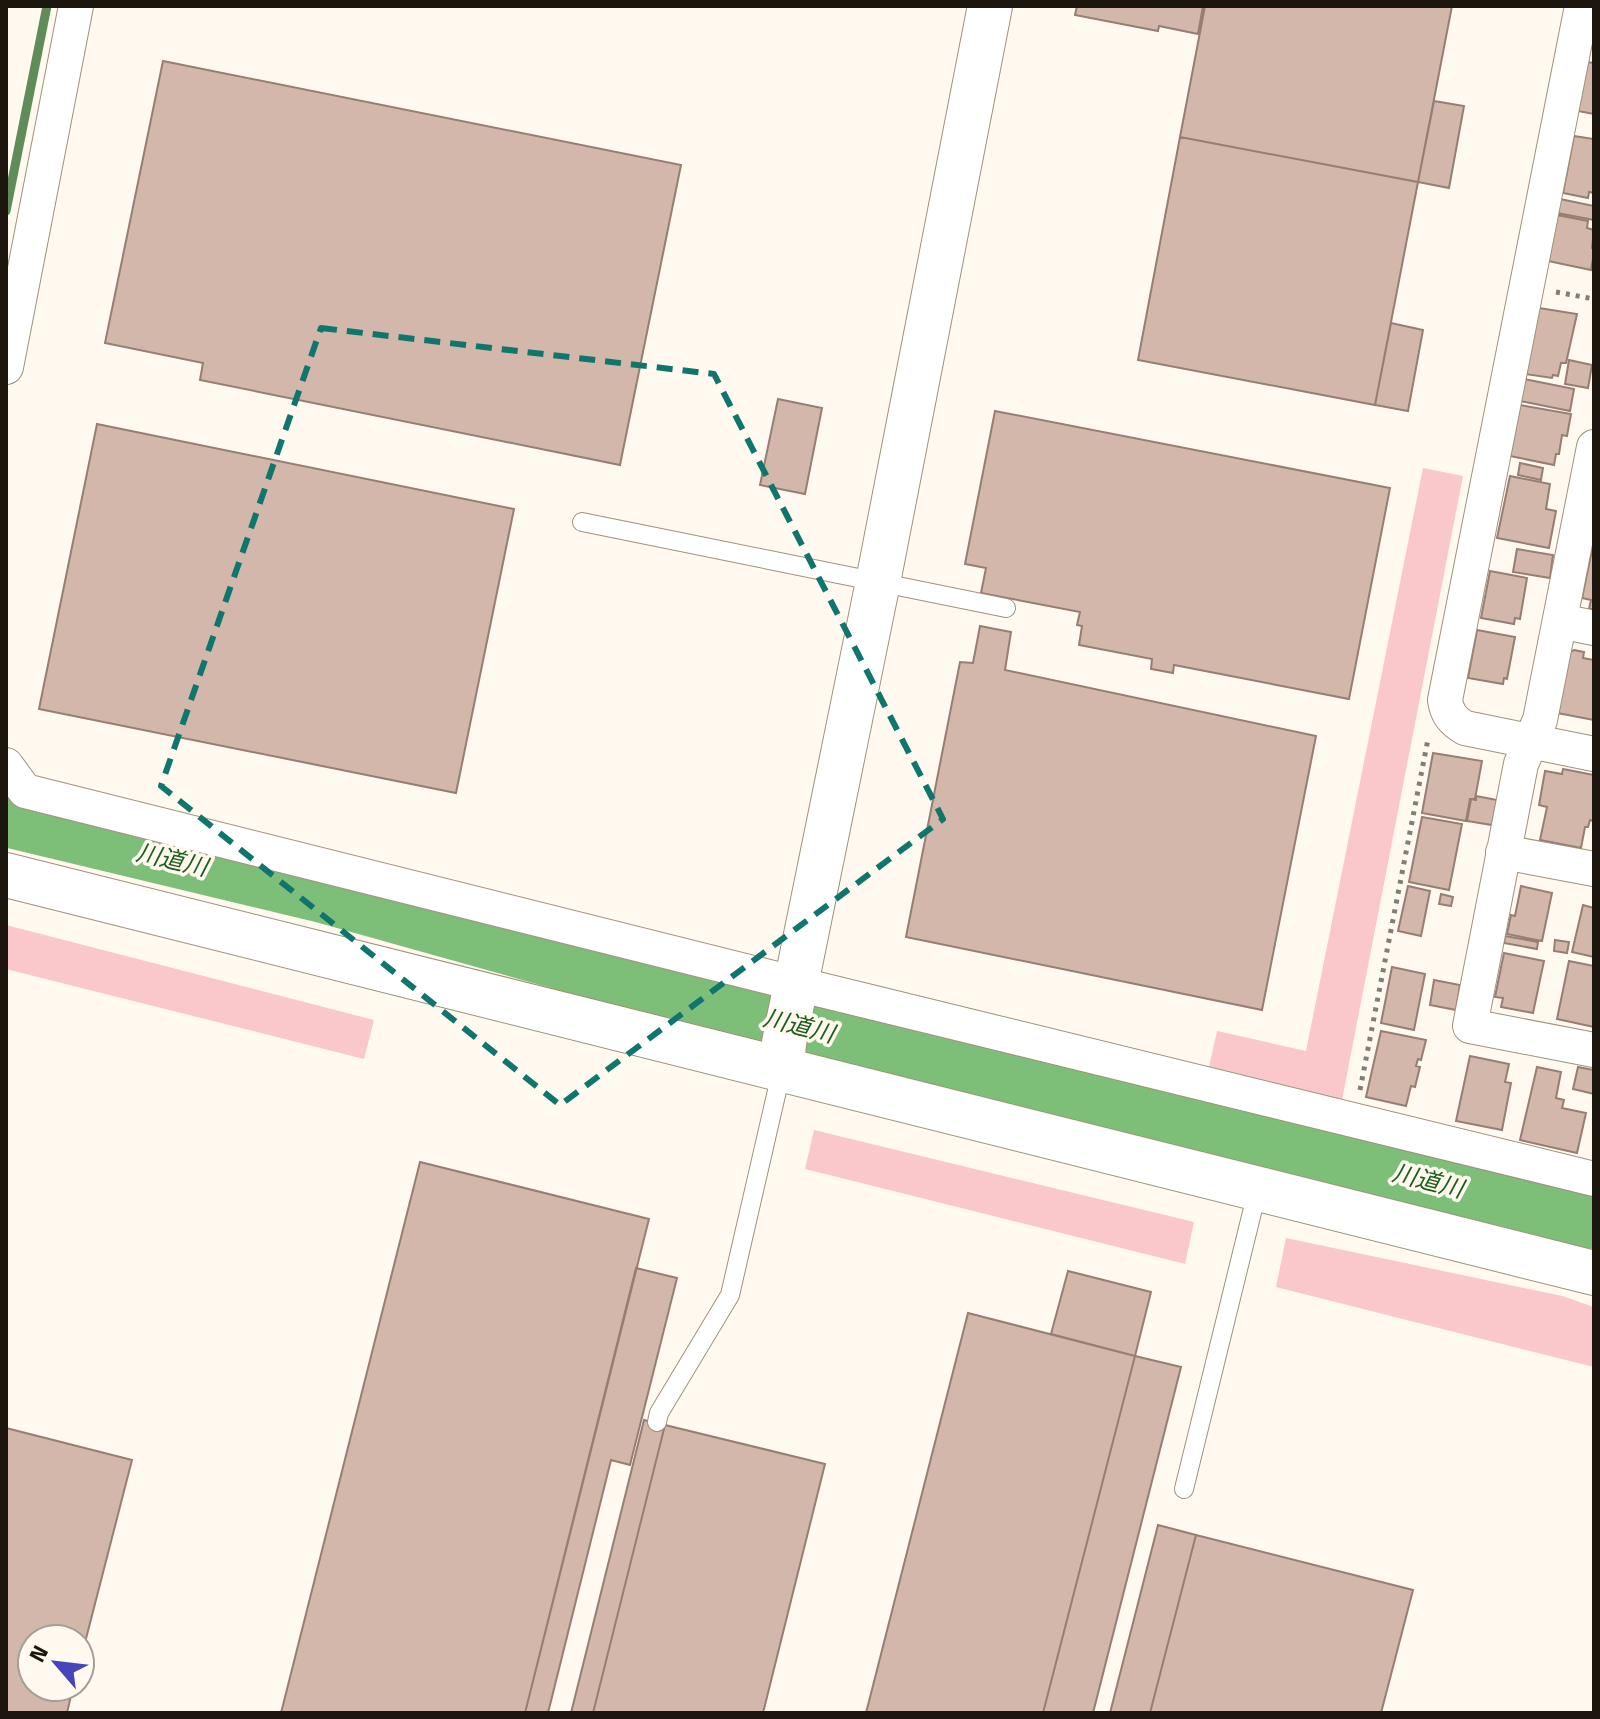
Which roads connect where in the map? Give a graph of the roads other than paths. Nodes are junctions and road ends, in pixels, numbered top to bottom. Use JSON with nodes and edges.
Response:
{"nodes":[{"id":1,"x":76,"y":6,"type":"edge"},
{"id":2,"x":990,"y":6,"type":"edge"},
{"id":3,"x":1582,"y":6,"type":"edge"},
{"id":4,"x":6,"y":367,"type":"edge"},
{"id":5,"x":1594,"y":447,"type":"edge"},
{"id":6,"x":1588,"y":512,"type":"edge"},
{"id":7,"x":582,"y":522,"type":"dead end"},
{"id":8,"x":878,"y":582,"type":"junction"},
{"id":9,"x":1006,"y":608,"type":"dead end"},
{"id":10,"x":1560,"y":621,"type":"junction"},
{"id":11,"x":1594,"y":628,"type":"edge"},
{"id":12,"x":1531,"y":742,"type":"junction"},
{"id":13,"x":1594,"y":754,"type":"edge"},
{"id":14,"x":6,"y":765,"type":"edge"},
{"id":15,"x":1503,"y":852,"type":"junction"},
{"id":16,"x":1594,"y":869,"type":"edge"},
{"id":17,"x":6,"y":875,"type":"edge"},
{"id":18,"x":796,"y":988,"type":"junction"},
{"id":19,"x":1594,"y":1050,"type":"edge"},
{"id":20,"x":783,"y":1056,"type":"junction"},
{"id":21,"x":1594,"y":1179,"type":"edge"},
{"id":22,"x":1258,"y":1188,"type":"junction"},
{"id":23,"x":1594,"y":1273,"type":"edge"},
{"id":24,"x":657,"y":1422,"type":"dead end"},
{"id":25,"x":1184,"y":1489,"type":"dead end"}],
"edges":[{"from":1,"to":4,"type":"street"},
{"from":2,"to":8,"type":"street"},
{"from":3,"to":12,"type":"street"},
{"from":5,"to":6,"type":"street"},
{"from":6,"to":10,"type":"street"},
{"from":7,"to":8,"type":"lane"},
{"from":8,"to":9,"type":"lane"},
{"from":8,"to":18,"type":"street"},
{"from":10,"to":11,"type":"street"},
{"from":10,"to":12,"type":"street"},
{"from":12,"to":13,"type":"street"},
{"from":12,"to":15,"type":"street"},
{"from":14,"to":18,"type":"street"},
{"from":15,"to":16,"type":"street"},
{"from":15,"to":19,"type":"street"},
{"from":17,"to":20,"type":"street"},
{"from":18,"to":20,"type":"street"},
{"from":18,"to":21,"type":"street"},
{"from":20,"to":22,"type":"street"},
{"from":20,"to":24,"type":"lane"},
{"from":22,"to":23,"type":"street"},
{"from":22,"to":25,"type":"lane"}]}
